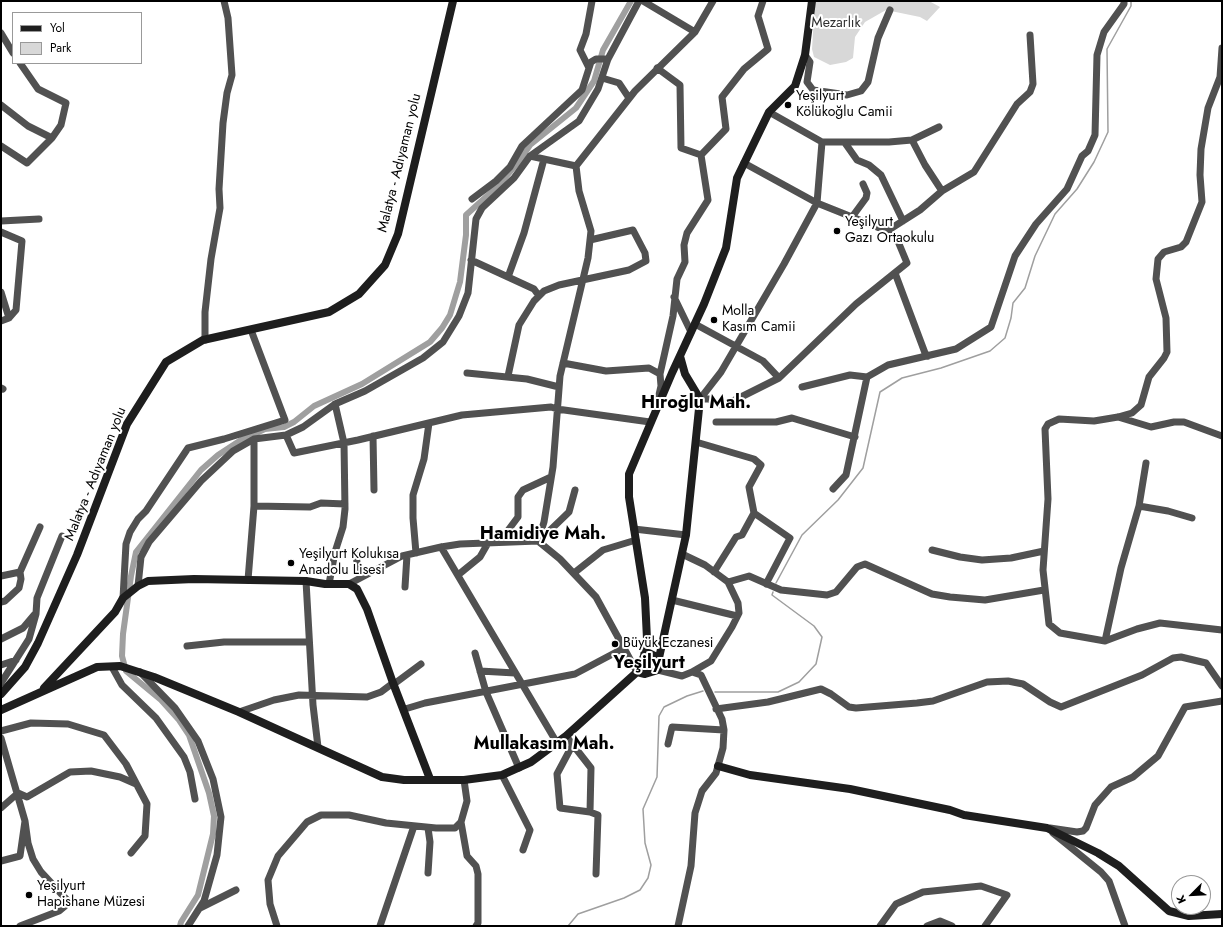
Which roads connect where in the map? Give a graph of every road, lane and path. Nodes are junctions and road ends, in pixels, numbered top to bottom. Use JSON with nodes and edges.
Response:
{"nodes":[{"id":1,"x":224,"y":1,"type":"edge"},
{"id":2,"x":453,"y":1,"type":"edge"},
{"id":3,"x":592,"y":1,"type":"edge"},
{"id":4,"x":639,"y":1,"type":"edge"},
{"id":5,"x":643,"y":1,"type":"edge"},
{"id":6,"x":713,"y":1,"type":"edge"},
{"id":7,"x":763,"y":1,"type":"edge"},
{"id":8,"x":812,"y":1,"type":"edge"},
{"id":9,"x":1124,"y":1,"type":"edge"},
{"id":10,"x":890,"y":10,"type":"dead end"},
{"id":11,"x":695,"y":32,"type":"junction"},
{"id":12,"x":1,"y":33,"type":"edge"},
{"id":13,"x":1030,"y":35,"type":"dead end"},
{"id":14,"x":1222,"y":48,"type":"edge"},
{"id":15,"x":12,"y":51,"type":"edge"},
{"id":16,"x":805,"y":55,"type":"junction"},
{"id":17,"x":603,"y":59,"type":"junction"},
{"id":18,"x":21,"y":64,"type":"edge"},
{"id":19,"x":589,"y":68,"type":"junction"},
{"id":20,"x":657,"y":68,"type":"junction"},
{"id":21,"x":602,"y":78,"type":"junction"},
{"id":22,"x":629,"y":98,"type":"junction"},
{"id":23,"x":1,"y":105,"type":"edge"},
{"id":24,"x":769,"y":112,"type":"junction"},
{"id":25,"x":939,"y":127,"type":"dead end"},
{"id":26,"x":52,"y":138,"type":"junction"},
{"id":27,"x":912,"y":140,"type":"junction"},
{"id":28,"x":822,"y":142,"type":"junction"},
{"id":29,"x":845,"y":143,"type":"junction"},
{"id":30,"x":1,"y":146,"type":"edge"},
{"id":31,"x":701,"y":155,"type":"junction"},
{"id":32,"x":530,"y":156,"type":"junction"},
{"id":33,"x":544,"y":159,"type":"junction"},
{"id":34,"x":744,"y":163,"type":"junction"},
{"id":35,"x":576,"y":166,"type":"junction"},
{"id":36,"x":863,"y":184,"type":"dead end"},
{"id":37,"x":942,"y":191,"type":"junction"},
{"id":38,"x":472,"y":199,"type":"dead end"},
{"id":39,"x":817,"y":203,"type":"junction"},
{"id":40,"x":852,"y":217,"type":"junction"},
{"id":41,"x":39,"y":219,"type":"dead end"},
{"id":42,"x":1,"y":221,"type":"edge"},
{"id":43,"x":903,"y":221,"type":"junction"},
{"id":44,"x":887,"y":231,"type":"junction"},
{"id":45,"x":1,"y":232,"type":"edge"},
{"id":46,"x":590,"y":240,"type":"junction"},
{"id":47,"x":471,"y":260,"type":"junction"},
{"id":48,"x":895,"y":273,"type":"junction"},
{"id":49,"x":508,"y":277,"type":"junction"},
{"id":50,"x":582,"y":281,"type":"junction"},
{"id":51,"x":1,"y":292,"type":"edge"},
{"id":52,"x":539,"y":296,"type":"junction"},
{"id":53,"x":674,"y":297,"type":"junction"},
{"id":54,"x":673,"y":310,"type":"junction"},
{"id":55,"x":683,"y":314,"type":"junction"},
{"id":56,"x":9,"y":318,"type":"junction"},
{"id":57,"x":1,"y":321,"type":"edge"},
{"id":58,"x":695,"y":324,"type":"junction"},
{"id":59,"x":251,"y":330,"type":"junction"},
{"id":60,"x":691,"y":332,"type":"junction"},
{"id":61,"x":205,"y":340,"type":"junction"},
{"id":62,"x":736,"y":345,"type":"junction"},
{"id":63,"x":680,"y":356,"type":"junction"},
{"id":64,"x":928,"y":356,"type":"junction"},
{"id":65,"x":563,"y":363,"type":"junction"},
{"id":66,"x":467,"y":373,"type":"dead end"},
{"id":67,"x":660,"y":374,"type":"junction"},
{"id":68,"x":508,"y":376,"type":"junction"},
{"id":69,"x":867,"y":377,"type":"junction"},
{"id":70,"x":779,"y":378,"type":"junction"},
{"id":71,"x":559,"y":387,"type":"junction"},
{"id":72,"x":802,"y":387,"type":"dead end"},
{"id":73,"x":700,"y":399,"type":"junction"},
{"id":74,"x":335,"y":404,"type":"junction"},
{"id":75,"x":557,"y":409,"type":"junction"},
{"id":76,"x":655,"y":410,"type":"junction"},
{"id":77,"x":1118,"y":417,"type":"junction"},
{"id":78,"x":650,"y":422,"type":"junction"},
{"id":79,"x":716,"y":422,"type":"dead end"},
{"id":80,"x":429,"y":423,"type":"junction"},
{"id":81,"x":286,"y":435,"type":"junction"},
{"id":82,"x":373,"y":436,"type":"junction"},
{"id":83,"x":1222,"y":436,"type":"edge"},
{"id":84,"x":855,"y":437,"type":"junction"},
{"id":85,"x":254,"y":438,"type":"junction"},
{"id":86,"x":696,"y":442,"type":"junction"},
{"id":87,"x":344,"y":443,"type":"junction"},
{"id":88,"x":1146,"y":463,"type":"dead end"},
{"id":89,"x":551,"y":478,"type":"junction"},
{"id":90,"x":833,"y":489,"type":"dead end"},
{"id":91,"x":374,"y":490,"type":"dead end"},
{"id":92,"x":575,"y":490,"type":"dead end"},
{"id":93,"x":345,"y":504,"type":"junction"},
{"id":94,"x":254,"y":506,"type":"junction"},
{"id":95,"x":1139,"y":506,"type":"junction"},
{"id":96,"x":754,"y":513,"type":"junction"},
{"id":97,"x":1192,"y":518,"type":"dead end"},
{"id":98,"x":40,"y":527,"type":"dead end"},
{"id":99,"x":634,"y":529,"type":"junction"},
{"id":100,"x":686,"y":535,"type":"junction"},
{"id":101,"x":62,"y":536,"type":"dead end"},
{"id":102,"x":636,"y":540,"type":"junction"},
{"id":103,"x":538,"y":541,"type":"junction"},
{"id":104,"x":505,"y":542,"type":"junction"},
{"id":105,"x":488,"y":543,"type":"junction"},
{"id":106,"x":441,"y":547,"type":"junction"},
{"id":107,"x":932,"y":550,"type":"dead end"},
{"id":108,"x":356,"y":551,"type":"dead end"},
{"id":109,"x":1044,"y":551,"type":"junction"},
{"id":110,"x":416,"y":553,"type":"junction"},
{"id":111,"x":682,"y":554,"type":"junction"},
{"id":112,"x":408,"y":555,"type":"junction"},
{"id":113,"x":20,"y":572,"type":"junction"},
{"id":114,"x":714,"y":572,"type":"junction"},
{"id":115,"x":574,"y":573,"type":"junction"},
{"id":116,"x":458,"y":575,"type":"junction"},
{"id":117,"x":1,"y":576,"type":"edge"},
{"id":118,"x":361,"y":577,"type":"junction"},
{"id":119,"x":248,"y":580,"type":"junction"},
{"id":120,"x":306,"y":581,"type":"junction"},
{"id":121,"x":728,"y":582,"type":"junction"},
{"id":122,"x":329,"y":584,"type":"junction"},
{"id":123,"x":349,"y":584,"type":"junction"},
{"id":124,"x":766,"y":584,"type":"junction"},
{"id":125,"x":406,"y":587,"type":"dead end"},
{"id":126,"x":1044,"y":590,"type":"junction"},
{"id":127,"x":129,"y":593,"type":"junction"},
{"id":128,"x":672,"y":600,"type":"junction"},
{"id":129,"x":1,"y":602,"type":"edge"},
{"id":130,"x":36,"y":614,"type":"junction"},
{"id":131,"x":737,"y":616,"type":"junction"},
{"id":132,"x":1222,"y":630,"type":"edge"},
{"id":133,"x":1,"y":639,"type":"edge"},
{"id":134,"x":1105,"y":641,"type":"junction"},
{"id":135,"x":309,"y":642,"type":"junction"},
{"id":136,"x":187,"y":646,"type":"dead end"},
{"id":137,"x":624,"y":648,"type":"junction"},
{"id":138,"x":475,"y":652,"type":"dead end"},
{"id":139,"x":644,"y":656,"type":"junction"},
{"id":140,"x":659,"y":658,"type":"junction"},
{"id":141,"x":16,"y":660,"type":"junction"},
{"id":142,"x":421,"y":664,"type":"dead end"},
{"id":143,"x":1,"y":665,"type":"edge"},
{"id":144,"x":116,"y":667,"type":"junction"},
{"id":145,"x":658,"y":670,"type":"junction"},
{"id":146,"x":480,"y":671,"type":"junction"},
{"id":147,"x":139,"y":672,"type":"junction"},
{"id":148,"x":637,"y":672,"type":"junction"},
{"id":149,"x":692,"y":672,"type":"junction"},
{"id":150,"x":515,"y":673,"type":"junction"},
{"id":151,"x":1,"y":683,"type":"edge"},
{"id":152,"x":393,"y":684,"type":"junction"},
{"id":153,"x":522,"y":685,"type":"junction"},
{"id":154,"x":1222,"y":686,"type":"edge"},
{"id":155,"x":486,"y":692,"type":"junction"},
{"id":156,"x":38,"y":693,"type":"junction"},
{"id":157,"x":1,"y":694,"type":"edge"},
{"id":158,"x":312,"y":694,"type":"junction"},
{"id":159,"x":1222,"y":701,"type":"edge"},
{"id":160,"x":405,"y":709,"type":"junction"},
{"id":161,"x":716,"y":709,"type":"junction"},
{"id":162,"x":1,"y":710,"type":"edge"},
{"id":163,"x":239,"y":712,"type":"junction"},
{"id":164,"x":724,"y":730,"type":"junction"},
{"id":165,"x":1,"y":732,"type":"edge"},
{"id":166,"x":566,"y":736,"type":"junction"},
{"id":167,"x":1,"y":738,"type":"edge"},
{"id":168,"x":557,"y":743,"type":"junction"},
{"id":169,"x":573,"y":744,"type":"junction"},
{"id":170,"x":668,"y":744,"type":"dead end"},
{"id":171,"x":318,"y":747,"type":"junction"},
{"id":172,"x":718,"y":766,"type":"junction"},
{"id":173,"x":519,"y":768,"type":"junction"},
{"id":174,"x":502,"y":775,"type":"junction"},
{"id":175,"x":430,"y":779,"type":"junction"},
{"id":176,"x":464,"y":780,"type":"junction"},
{"id":177,"x":136,"y":784,"type":"junction"},
{"id":178,"x":18,"y":793,"type":"junction"},
{"id":179,"x":195,"y":799,"type":"dead end"},
{"id":180,"x":1,"y":808,"type":"edge"},
{"id":181,"x":590,"y":812,"type":"junction"},
{"id":182,"x":25,"y":821,"type":"junction"},
{"id":183,"x":461,"y":822,"type":"junction"},
{"id":184,"x":414,"y":826,"type":"junction"},
{"id":185,"x":428,"y":828,"type":"junction"},
{"id":186,"x":1047,"y":828,"type":"junction"},
{"id":187,"x":523,"y":850,"type":"dead end"},
{"id":188,"x":131,"y":853,"type":"dead end"},
{"id":189,"x":1,"y":861,"type":"edge"},
{"id":190,"x":428,"y":873,"type":"dead end"},
{"id":191,"x":596,"y":874,"type":"dead end"},
{"id":192,"x":236,"y":890,"type":"dead end"},
{"id":193,"x":200,"y":908,"type":"junction"},
{"id":194,"x":1222,"y":914,"type":"edge"},
{"id":195,"x":20,"y":926,"type":"edge"},
{"id":196,"x":188,"y":926,"type":"edge"},
{"id":197,"x":276,"y":926,"type":"edge"},
{"id":198,"x":380,"y":926,"type":"edge"},
{"id":199,"x":476,"y":926,"type":"edge"},
{"id":200,"x":678,"y":926,"type":"edge"},
{"id":201,"x":880,"y":926,"type":"edge"},
{"id":202,"x":927,"y":926,"type":"edge"},
{"id":203,"x":952,"y":926,"type":"edge"},
{"id":204,"x":985,"y":926,"type":"edge"},
{"id":205,"x":1125,"y":926,"type":"edge"}],
"edges":[{"from":1,"to":61,"type":"street"},
{"from":2,"to":59,"type":"main road","name":"Malatya - Adıyaman yolu"},
{"from":3,"to":19,"type":"street"},
{"from":4,"to":17,"type":"street"},
{"from":5,"to":11,"type":"street"},
{"from":6,"to":11,"type":"street"},
{"from":7,"to":31,"type":"street"},
{"from":8,"to":16,"type":"main road"},
{"from":9,"to":64,"type":"street"},
{"from":10,"to":16,"type":"street"},
{"from":11,"to":20,"type":"street"},
{"from":12,"to":15,"type":"street"},
{"from":13,"to":37,"type":"street"},
{"from":14,"to":77,"type":"street"},
{"from":16,"to":24,"type":"main road"},
{"from":17,"to":19,"type":"street"},
{"from":17,"to":21,"type":"street"},
{"from":18,"to":26,"type":"street"},
{"from":19,"to":38,"type":"street"},
{"from":20,"to":22,"type":"street"},
{"from":20,"to":31,"type":"street"},
{"from":21,"to":22,"type":"street"},
{"from":21,"to":32,"type":"street"},
{"from":22,"to":35,"type":"street"},
{"from":23,"to":26,"type":"street"},
{"from":24,"to":28,"type":"street"},
{"from":24,"to":34,"type":"main road"},
{"from":25,"to":27,"type":"street"},
{"from":26,"to":30,"type":"street"},
{"from":27,"to":29,"type":"street"},
{"from":27,"to":37,"type":"street"},
{"from":28,"to":29,"type":"street"},
{"from":28,"to":39,"type":"street"},
{"from":29,"to":43,"type":"street"},
{"from":31,"to":53,"type":"street"},
{"from":32,"to":33,"type":"street"},
{"from":32,"to":47,"type":"street"},
{"from":33,"to":35,"type":"street"},
{"from":33,"to":49,"type":"street"},
{"from":34,"to":39,"type":"street"},
{"from":34,"to":58,"type":"main road"},
{"from":35,"to":46,"type":"street"},
{"from":36,"to":40,"type":"street"},
{"from":37,"to":43,"type":"street"},
{"from":39,"to":40,"type":"street"},
{"from":39,"to":62,"type":"street"},
{"from":40,"to":44,"type":"street"},
{"from":41,"to":42,"type":"street"},
{"from":43,"to":44,"type":"street"},
{"from":44,"to":48,"type":"street"},
{"from":45,"to":56,"type":"street"},
{"from":46,"to":50,"type":"street"},
{"from":46,"to":50,"type":"street"},
{"from":47,"to":49,"type":"street"},
{"from":47,"to":74,"type":"street"},
{"from":48,"to":64,"type":"street"},
{"from":48,"to":70,"type":"street"},
{"from":49,"to":52,"type":"street"},
{"from":50,"to":52,"type":"street"},
{"from":50,"to":65,"type":"street"},
{"from":51,"to":56,"type":"street"},
{"from":52,"to":68,"type":"street"},
{"from":53,"to":54,"type":"street"},
{"from":53,"to":55,"type":"street"},
{"from":54,"to":55,"type":"street"},
{"from":54,"to":67,"type":"street"},
{"from":55,"to":60,"type":"street"},
{"from":56,"to":57,"type":"street"},
{"from":58,"to":60,"type":"main road"},
{"from":58,"to":62,"type":"street"},
{"from":59,"to":61,"type":"main road","name":"Malatya - Adıyaman yolu"},
{"from":59,"to":127,"type":"street"},
{"from":60,"to":63,"type":"main road"},
{"from":61,"to":157,"type":"main road","name":"Malatya - Adıyaman yolu"},
{"from":62,"to":70,"type":"street"},
{"from":62,"to":73,"type":"street"},
{"from":63,"to":73,"type":"main road"},
{"from":63,"to":76,"type":"main road"},
{"from":64,"to":69,"type":"street"},
{"from":65,"to":67,"type":"street"},
{"from":65,"to":71,"type":"street"},
{"from":66,"to":68,"type":"street"},
{"from":67,"to":76,"type":"street"},
{"from":68,"to":71,"type":"street"},
{"from":69,"to":72,"type":"street"},
{"from":69,"to":84,"type":"street"},
{"from":70,"to":73,"type":"street"},
{"from":71,"to":75,"type":"street"},
{"from":73,"to":86,"type":"main road"},
{"from":74,"to":81,"type":"street"},
{"from":74,"to":87,"type":"street"},
{"from":75,"to":78,"type":"street"},
{"from":75,"to":80,"type":"street"},
{"from":75,"to":89,"type":"street"},
{"from":76,"to":78,"type":"main road"},
{"from":77,"to":83,"type":"street"},
{"from":77,"to":109,"type":"street"},
{"from":78,"to":99,"type":"main road"},
{"from":79,"to":84,"type":"street"},
{"from":80,"to":82,"type":"street"},
{"from":80,"to":110,"type":"street"},
{"from":81,"to":85,"type":"street"},
{"from":81,"to":87,"type":"street"},
{"from":82,"to":87,"type":"street"},
{"from":82,"to":91,"type":"street"},
{"from":84,"to":90,"type":"street"},
{"from":85,"to":94,"type":"street"},
{"from":85,"to":127,"type":"street"},
{"from":86,"to":96,"type":"street"},
{"from":86,"to":100,"type":"main road"},
{"from":87,"to":93,"type":"street"},
{"from":88,"to":95,"type":"street"},
{"from":89,"to":103,"type":"street"},
{"from":89,"to":104,"type":"street"},
{"from":92,"to":103,"type":"street"},
{"from":93,"to":94,"type":"street"},
{"from":93,"to":122,"type":"street"},
{"from":94,"to":119,"type":"street"},
{"from":95,"to":97,"type":"street"},
{"from":95,"to":134,"type":"street"},
{"from":96,"to":114,"type":"street"},
{"from":96,"to":124,"type":"street"},
{"from":98,"to":113,"type":"street"},
{"from":99,"to":100,"type":"street"},
{"from":99,"to":102,"type":"main road"},
{"from":100,"to":111,"type":"main road"},
{"from":101,"to":130,"type":"street"},
{"from":102,"to":115,"type":"street"},
{"from":102,"to":139,"type":"main road"},
{"from":103,"to":104,"type":"street"},
{"from":103,"to":115,"type":"street"},
{"from":104,"to":105,"type":"street"},
{"from":105,"to":106,"type":"street"},
{"from":105,"to":116,"type":"street"},
{"from":106,"to":110,"type":"street"},
{"from":106,"to":116,"type":"street"},
{"from":107,"to":109,"type":"street"},
{"from":108,"to":118,"type":"street"},
{"from":109,"to":126,"type":"street"},
{"from":110,"to":112,"type":"street"},
{"from":111,"to":114,"type":"street"},
{"from":111,"to":128,"type":"main road"},
{"from":112,"to":118,"type":"street"},
{"from":112,"to":125,"type":"street"},
{"from":113,"to":117,"type":"street"},
{"from":113,"to":129,"type":"street"},
{"from":114,"to":121,"type":"street"},
{"from":115,"to":137,"type":"street"},
{"from":116,"to":150,"type":"street"},
{"from":118,"to":123,"type":"street"},
{"from":119,"to":120,"type":"main road"},
{"from":119,"to":127,"type":"main road"},
{"from":120,"to":122,"type":"main road"},
{"from":120,"to":135,"type":"street"},
{"from":121,"to":124,"type":"street"},
{"from":121,"to":131,"type":"street"},
{"from":122,"to":123,"type":"main road"},
{"from":123,"to":152,"type":"main road"},
{"from":124,"to":126,"type":"street"},
{"from":126,"to":134,"type":"street"},
{"from":127,"to":156,"type":"main road"},
{"from":128,"to":131,"type":"street"},
{"from":128,"to":140,"type":"main road"},
{"from":130,"to":133,"type":"street"},
{"from":130,"to":141,"type":"street"},
{"from":131,"to":149,"type":"street"},
{"from":132,"to":134,"type":"street"},
{"from":135,"to":136,"type":"street"},
{"from":135,"to":158,"type":"street"},
{"from":137,"to":148,"type":"street"},
{"from":137,"to":153,"type":"street"},
{"from":138,"to":146,"type":"street"},
{"from":139,"to":140,"type":"main road"},
{"from":139,"to":148,"type":"main road"},
{"from":140,"to":145,"type":"main road"},
{"from":141,"to":143,"type":"street"},
{"from":141,"to":151,"type":"street"},
{"from":142,"to":152,"type":"street"},
{"from":144,"to":147,"type":"main road"},
{"from":144,"to":156,"type":"main road"},
{"from":144,"to":179,"type":"street"},
{"from":145,"to":148,"type":"main road"},
{"from":145,"to":149,"type":"street"},
{"from":146,"to":150,"type":"street"},
{"from":146,"to":155,"type":"street"},
{"from":147,"to":163,"type":"main road"},
{"from":147,"to":193,"type":"street"},
{"from":148,"to":166,"type":"main road"},
{"from":149,"to":161,"type":"street"},
{"from":150,"to":153,"type":"street"},
{"from":152,"to":158,"type":"street"},
{"from":152,"to":160,"type":"main road"},
{"from":153,"to":155,"type":"street"},
{"from":153,"to":168,"type":"street"},
{"from":154,"to":161,"type":"street"},
{"from":155,"to":160,"type":"street"},
{"from":155,"to":173,"type":"street"},
{"from":156,"to":162,"type":"main road"},
{"from":158,"to":163,"type":"street"},
{"from":158,"to":171,"type":"street"},
{"from":159,"to":186,"type":"street"},
{"from":160,"to":175,"type":"main road"},
{"from":161,"to":164,"type":"street"},
{"from":163,"to":171,"type":"main road"},
{"from":164,"to":170,"type":"street"},
{"from":164,"to":172,"type":"street"},
{"from":165,"to":177,"type":"street"},
{"from":166,"to":168,"type":"main road"},
{"from":166,"to":169,"type":"street"},
{"from":167,"to":178,"type":"street"},
{"from":168,"to":173,"type":"main road"},
{"from":169,"to":181,"type":"street"},
{"from":169,"to":181,"type":"street"},
{"from":171,"to":175,"type":"main road"},
{"from":172,"to":186,"type":"main road"},
{"from":172,"to":200,"type":"street"},
{"from":173,"to":174,"type":"main road"},
{"from":174,"to":176,"type":"main road"},
{"from":174,"to":187,"type":"street"},
{"from":175,"to":176,"type":"main road"},
{"from":176,"to":183,"type":"street"},
{"from":177,"to":178,"type":"street"},
{"from":177,"to":188,"type":"street"},
{"from":178,"to":180,"type":"street"},
{"from":178,"to":182,"type":"street"},
{"from":181,"to":191,"type":"street"},
{"from":182,"to":189,"type":"street"},
{"from":182,"to":195,"type":"street"},
{"from":183,"to":185,"type":"street"},
{"from":183,"to":199,"type":"street"},
{"from":184,"to":185,"type":"street"},
{"from":184,"to":197,"type":"street"},
{"from":184,"to":198,"type":"street"},
{"from":185,"to":190,"type":"street"},
{"from":186,"to":194,"type":"main road"},
{"from":186,"to":205,"type":"street"},
{"from":192,"to":193,"type":"street"},
{"from":193,"to":196,"type":"street"},
{"from":201,"to":204,"type":"street"},
{"from":202,"to":203,"type":"street"}]}
